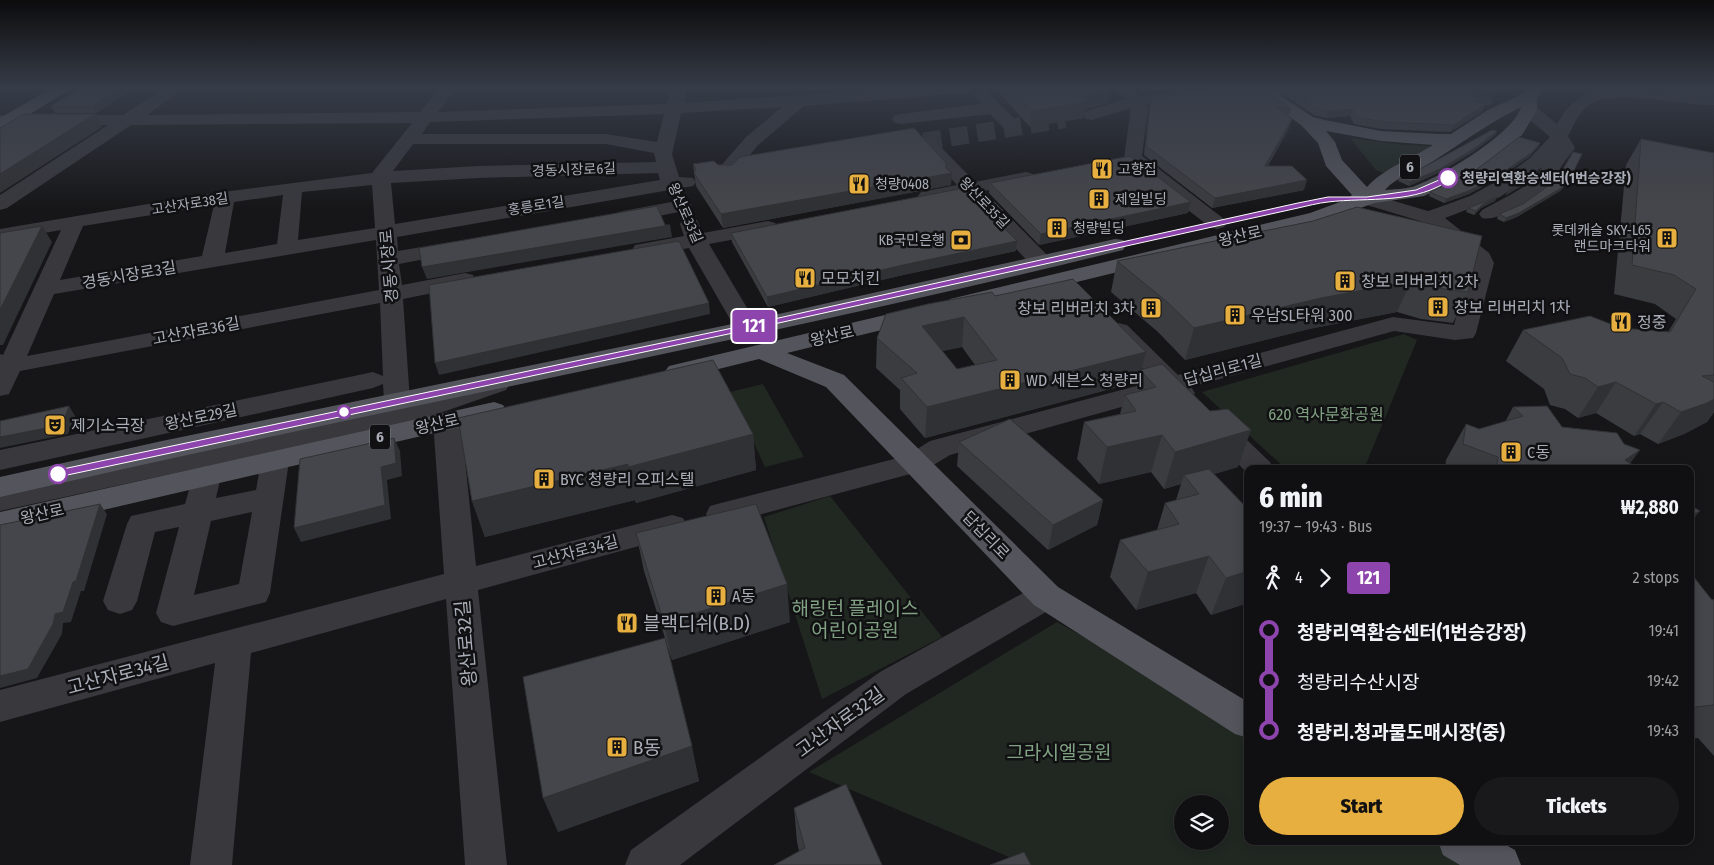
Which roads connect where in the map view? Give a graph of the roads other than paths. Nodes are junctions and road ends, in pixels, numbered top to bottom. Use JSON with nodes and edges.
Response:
{"nodes":[{"id":1,"x":115,"y":128,"type":"edge"},
{"id":2,"x":417,"y":128,"type":"edge"},
{"id":3,"x":672,"y":128,"type":"edge"},
{"id":4,"x":767,"y":128,"type":"edge"},
{"id":5,"x":911,"y":128,"type":"edge"},
{"id":6,"x":1134,"y":128,"type":"edge"},
{"id":7,"x":1313,"y":128,"type":"edge"},
{"id":8,"x":1335,"y":128,"type":"edge"},
{"id":9,"x":1474,"y":128,"type":"edge"},
{"id":10,"x":1514,"y":128,"type":"edge"},
{"id":11,"x":1544,"y":128,"type":"edge"},
{"id":12,"x":1552,"y":128,"type":"edge"},
{"id":13,"x":1563,"y":128,"type":"edge"},
{"id":14,"x":1559,"y":136,"type":"junction"},
{"id":15,"x":501,"y":139,"type":"junction"},
{"id":16,"x":408,"y":140,"type":"junction"},
{"id":17,"x":1457,"y":140,"type":"junction"},
{"id":18,"x":1333,"y":162,"type":"junction"},
{"id":19,"x":671,"y":170,"type":"junction"},
{"id":20,"x":726,"y":172,"type":"edge"},
{"id":21,"x":482,"y":173,"type":"junction"},
{"id":22,"x":1046,"y":174,"type":"edge"},
{"id":23,"x":381,"y":178,"type":"junction"},
{"id":24,"x":969,"y":188,"type":"junction"},
{"id":25,"x":293,"y":189,"type":"junction"},
{"id":26,"x":1331,"y":194,"type":"junction"},
{"id":27,"x":223,"y":198,"type":"junction"},
{"id":28,"x":911,"y":199,"type":"edge"},
{"id":29,"x":1367,"y":199,"type":"junction"},
{"id":30,"x":0,"y":204,"type":"edge"},
{"id":31,"x":682,"y":206,"type":"junction"},
{"id":32,"x":1404,"y":210,"type":"junction"},
{"id":33,"x":604,"y":220,"type":"edge"},
{"id":34,"x":1433,"y":220,"type":"junction"},
{"id":35,"x":75,"y":222,"type":"junction"},
{"id":36,"x":1217,"y":223,"type":"junction"},
{"id":37,"x":784,"y":224,"type":"edge"},
{"id":38,"x":386,"y":231,"type":"junction"},
{"id":39,"x":0,"y":235,"type":"edge"},
{"id":40,"x":696,"y":241,"type":"junction"},
{"id":41,"x":476,"y":243,"type":"edge"},
{"id":42,"x":287,"y":248,"type":"junction"},
{"id":43,"x":627,"y":252,"type":"edge"},
{"id":44,"x":388,"y":259,"type":"junction"},
{"id":45,"x":212,"y":261,"type":"junction"},
{"id":46,"x":1041,"y":262,"type":"junction"},
{"id":47,"x":480,"y":277,"type":"edge"},
{"id":48,"x":1064,"y":277,"type":"junction"},
{"id":49,"x":45,"y":289,"type":"junction"},
{"id":50,"x":391,"y":294,"type":"junction"},
{"id":51,"x":1084,"y":297,"type":"edge"},
{"id":52,"x":1104,"y":316,"type":"edge"},
{"id":53,"x":754,"y":340,"type":"junction"},
{"id":54,"x":6,"y":362,"type":"edge"},
{"id":55,"x":524,"y":374,"type":"junction"},
{"id":56,"x":652,"y":377,"type":"edge"},
{"id":57,"x":373,"y":380,"type":"dead end"},
{"id":58,"x":1172,"y":383,"type":"junction"},
{"id":59,"x":0,"y":388,"type":"edge"},
{"id":60,"x":397,"y":401,"type":"junction"},
{"id":61,"x":515,"y":406,"type":"edge"},
{"id":62,"x":447,"y":421,"type":"junction"},
{"id":63,"x":0,"y":460,"type":"edge"},
{"id":64,"x":275,"y":460,"type":"junction"},
{"id":65,"x":915,"y":463,"type":"junction"},
{"id":66,"x":1256,"y":465,"type":"edge"},
{"id":67,"x":208,"y":476,"type":"junction"},
{"id":68,"x":0,"y":487,"type":"edge"},
{"id":69,"x":269,"y":498,"type":"junction"},
{"id":70,"x":0,"y":500,"type":"edge"},
{"id":71,"x":198,"y":512,"type":"junction"},
{"id":72,"x":0,"y":523,"type":"edge"},
{"id":73,"x":460,"y":582,"type":"junction"},
{"id":74,"x":1046,"y":596,"type":"junction"},
{"id":75,"x":120,"y":601,"type":"dead end"},
{"id":76,"x":235,"y":643,"type":"junction"},
{"id":77,"x":0,"y":706,"type":"edge"},
{"id":78,"x":1244,"y":720,"type":"edge"},
{"id":79,"x":1465,"y":845,"type":"edge"},
{"id":80,"x":211,"y":865,"type":"edge"},
{"id":81,"x":486,"y":865,"type":"edge"},
{"id":82,"x":646,"y":865,"type":"edge"},
{"id":83,"x":1500,"y":865,"type":"edge"}],
"edges":[{"from":1,"to":30,"type":"street"},
{"from":2,"to":16,"type":"street"},
{"from":3,"to":19,"type":"street"},
{"from":4,"to":20,"type":"street"},
{"from":5,"to":24,"type":"street","name":"왕산로35길"},
{"from":6,"to":36,"type":"street"},
{"from":7,"to":18,"type":"main road"},
{"from":8,"to":17,"type":"main road"},
{"from":9,"to":17,"type":"main road","name":"왕산로","number":"6"},
{"from":10,"to":29,"type":"main road","name":"왕산로","number":"6"},
{"from":11,"to":32,"type":"street"},
{"from":12,"to":14,"type":"street"},
{"from":13,"to":14,"type":"street"},
{"from":14,"to":34,"type":"street"},
{"from":15,"to":16,"type":"street"},
{"from":15,"to":19,"type":"street"},
{"from":15,"to":21,"type":"street"},
{"from":16,"to":23,"type":"street"},
{"from":17,"to":29,"type":"main road","name":"왕산로","number":"6"},
{"from":18,"to":26,"type":"main road"},
{"from":18,"to":29,"type":"main road"},
{"from":19,"to":21,"type":"street","name":"경동시장로6길"},
{"from":19,"to":31,"type":"street","name":"왕산로33길"},
{"from":19,"to":38,"type":"street","name":"홍릉로1길"},
{"from":21,"to":23,"type":"street","name":"경동시장로6길"},
{"from":22,"to":24,"type":"street"},
{"from":23,"to":25,"type":"street","name":"고산자로38길"},
{"from":23,"to":38,"type":"street","name":"경동시장로"},
{"from":24,"to":28,"type":"street"},
{"from":24,"to":46,"type":"street","name":"왕산로35길"},
{"from":25,"to":27,"type":"street","name":"고산자로38길"},
{"from":25,"to":42,"type":"street"},
{"from":26,"to":29,"type":"main road","name":"왕산로","number":"6"},
{"from":26,"to":36,"type":"main road","name":"왕산로","number":"6"},
{"from":27,"to":35,"type":"street","name":"고산자로38길"},
{"from":27,"to":45,"type":"street"},
{"from":29,"to":32,"type":"street"},
{"from":29,"to":48,"type":"main road","name":"왕산로","number":"6"},
{"from":31,"to":33,"type":"street"},
{"from":31,"to":40,"type":"street","name":"왕산로33길"},
{"from":32,"to":34,"type":"street"},
{"from":34,"to":58,"type":"street","name":"답십리로1길"},
{"from":35,"to":39,"type":"street","name":"고산자로38길"},
{"from":35,"to":49,"type":"street"},
{"from":36,"to":46,"type":"main road","name":"왕산로","number":"6"},
{"from":37,"to":40,"type":"street"},
{"from":38,"to":42,"type":"street","name":"경동시장로3길"},
{"from":38,"to":44,"type":"street","name":"경동시장로"},
{"from":40,"to":43,"type":"street"},
{"from":40,"to":53,"type":"street","name":"왕산로33길"},
{"from":41,"to":44,"type":"street"},
{"from":42,"to":45,"type":"street","name":"경동시장로3길"},
{"from":44,"to":50,"type":"street","name":"경동시장로"},
{"from":45,"to":49,"type":"street","name":"경동시장로3길"},
{"from":46,"to":53,"type":"main road","name":"왕산로","number":"6"},
{"from":47,"to":50,"type":"street","name":"고산자로36길"},
{"from":48,"to":51,"type":"street"},
{"from":48,"to":53,"type":"main road","name":"왕산로","number":"6"},
{"from":49,"to":54,"type":"street"},
{"from":50,"to":54,"type":"street","name":"고산자로36길"},
{"from":50,"to":60,"type":"street","name":"경동시장로"},
{"from":52,"to":58,"type":"street"},
{"from":53,"to":55,"type":"main road","name":"왕산로","number":"6"},
{"from":53,"to":56,"type":"main road","name":"왕산로","number":"6"},
{"from":53,"to":65,"type":"main road","name":"답십리로"},
{"from":54,"to":59,"type":"street"},
{"from":55,"to":60,"type":"main road","name":"왕산로","number":"6"},
{"from":55,"to":70,"type":"street"},
{"from":57,"to":63,"type":"street","name":"왕산로29길"},
{"from":58,"to":65,"type":"street","name":"답십리로1길"},
{"from":58,"to":66,"type":"street"},
{"from":60,"to":68,"type":"main road","name":"왕산로","number":"6"},
{"from":61,"to":62,"type":"main road","name":"왕산로","number":"6"},
{"from":62,"to":64,"type":"main road","name":"왕산로","number":"6"},
{"from":62,"to":73,"type":"street","name":"왕산로32길"},
{"from":64,"to":67,"type":"main road","name":"왕산로","number":"6"},
{"from":64,"to":69,"type":"street"},
{"from":65,"to":73,"type":"street","name":"고산자로34길"},
{"from":65,"to":74,"type":"main road","name":"답십리로"},
{"from":67,"to":71,"type":"street"},
{"from":67,"to":72,"type":"main road","name":"왕산로","number":"6"},
{"from":69,"to":71,"type":"street"},
{"from":69,"to":71,"type":"street"},
{"from":71,"to":75,"type":"street"},
{"from":73,"to":76,"type":"street","name":"고산자로34길"},
{"from":73,"to":81,"type":"street","name":"왕산로32길"},
{"from":74,"to":78,"type":"main road","name":"답십리로"},
{"from":74,"to":82,"type":"street","name":"고산자로32길"},
{"from":76,"to":77,"type":"street","name":"고산자로34길"},
{"from":76,"to":80,"type":"street"},
{"from":79,"to":83,"type":"main road"}]}
